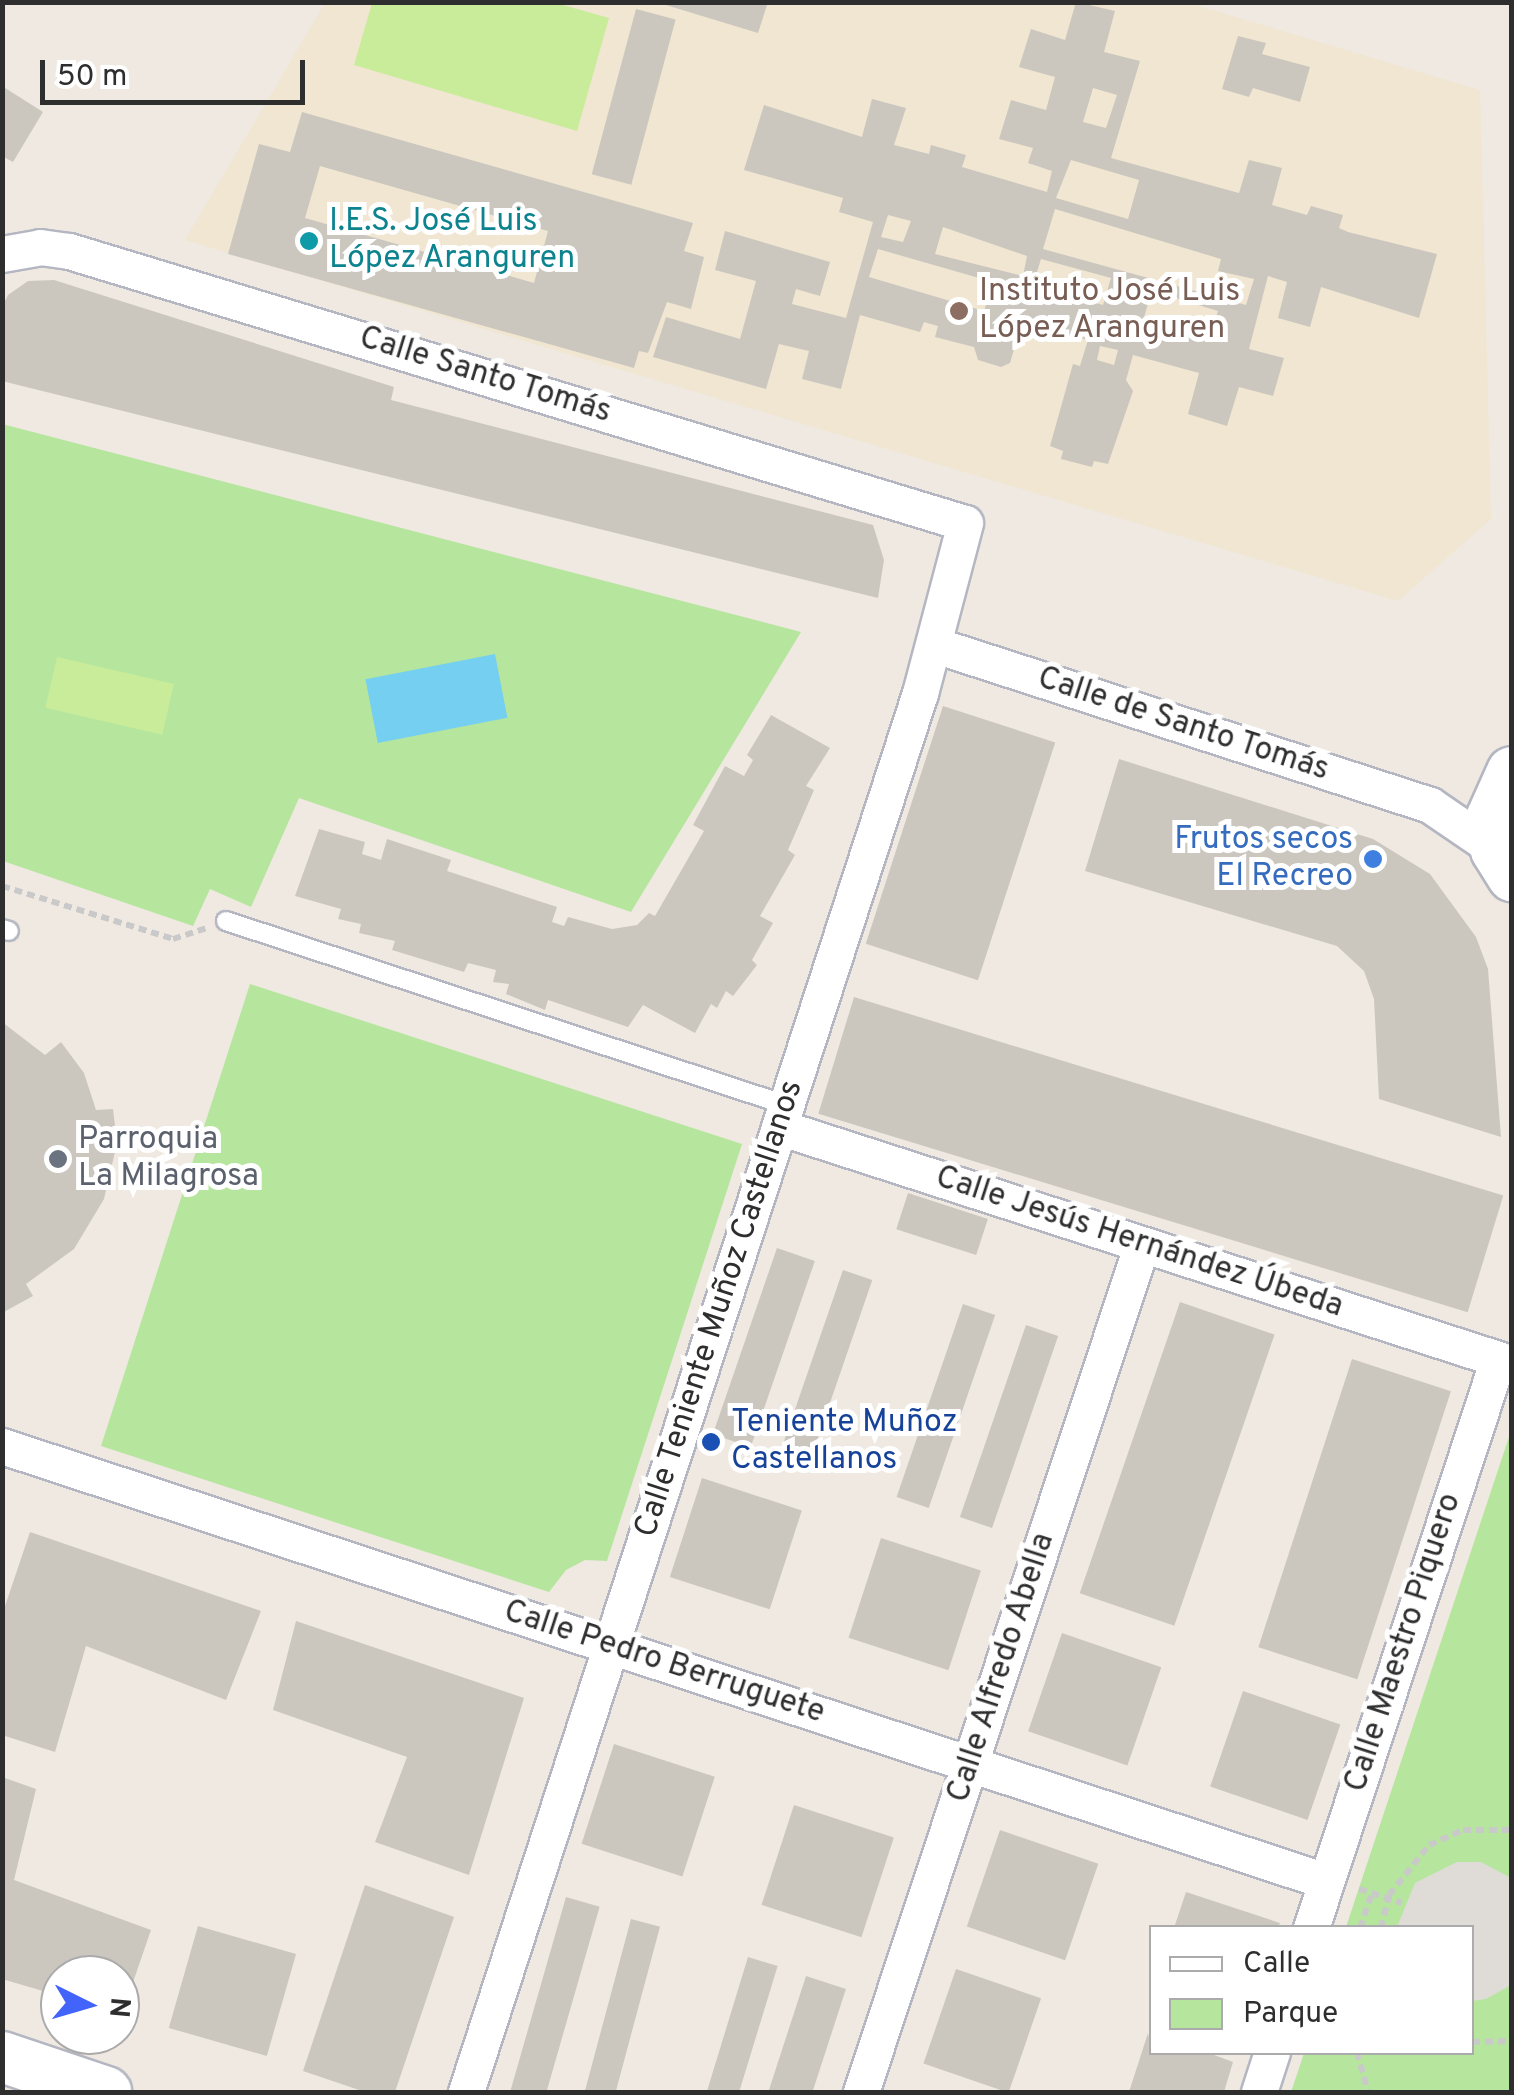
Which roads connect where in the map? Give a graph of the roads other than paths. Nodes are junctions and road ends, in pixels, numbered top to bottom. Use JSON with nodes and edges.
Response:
{"nodes":[{"id":1,"x":2,"y":254,"type":"edge"},
{"id":2,"x":965,"y":523,"type":"joint"},
{"id":3,"x":935,"y":645,"type":"junction"},
{"id":4,"x":1505,"y":781,"type":"edge"},
{"id":5,"x":1430,"y":805,"type":"junction"},
{"id":6,"x":1504,"y":863,"type":"edge"},
{"id":7,"x":226,"y":921,"type":"road end"},
{"id":8,"x":782,"y":1116,"type":"junction"},
{"id":9,"x":1142,"y":1244,"type":"junction"},
{"id":10,"x":1498,"y":1358,"type":"joint"},
{"id":11,"x":2,"y":1446,"type":"edge"},
{"id":12,"x":611,"y":1646,"type":"junction"},
{"id":13,"x":970,"y":1764,"type":"junction"},
{"id":14,"x":1326,"y":1881,"type":"junction"},
{"id":15,"x":1312,"y":1925,"type":"edge"},
{"id":16,"x":1271,"y":2055,"type":"edge"},
{"id":17,"x":2,"y":2057,"type":"edge"},
{"id":18,"x":106,"y":2092,"type":"edge"},
{"id":19,"x":466,"y":2092,"type":"edge"},
{"id":20,"x":862,"y":2092,"type":"edge"},
{"id":21,"x":1260,"y":2092,"type":"edge"}],
"edges":[{"from":1,"to":2,"type":"street","name":"Calle Santo Tomás"},
{"from":2,"to":3,"type":"street","name":"Calle Teniente Muñoz Castellanos"},
{"from":3,"to":5,"type":"street","name":"Calle de Santo Tomás"},
{"from":3,"to":8,"type":"street","name":"Calle Teniente Muñoz Castellanos"},
{"from":4,"to":5,"type":"street"},
{"from":4,"to":6,"type":"street"},
{"from":5,"to":6,"type":"street","name":"Calle de Santo Tomás"},
{"from":7,"to":8,"type":"lane"},
{"from":8,"to":9,"type":"street","name":"Calle Jesús Hernández Úbeda"},
{"from":8,"to":12,"type":"street","name":"Calle Teniente Muñoz Castellanos"},
{"from":9,"to":10,"type":"street","name":"Calle Jesús Hernández Úbeda"},
{"from":9,"to":13,"type":"street","name":"Calle Alfredo Abella"},
{"from":10,"to":14,"type":"street","name":"Calle Maestro Piquero"},
{"from":11,"to":12,"type":"street","name":"Calle Pedro Berruguete"},
{"from":12,"to":13,"type":"street","name":"Calle Pedro Berruguete"},
{"from":12,"to":19,"type":"street","name":"Calle Teniente Muñoz Castellanos"},
{"from":13,"to":14,"type":"street","name":"Calle Pedro Berruguete"},
{"from":13,"to":20,"type":"street","name":"Calle Alfredo Abella"},
{"from":14,"to":15,"type":"street","name":"Calle Maestro Piquero"},
{"from":16,"to":21,"type":"street"},
{"from":17,"to":18,"type":"street"}]}
